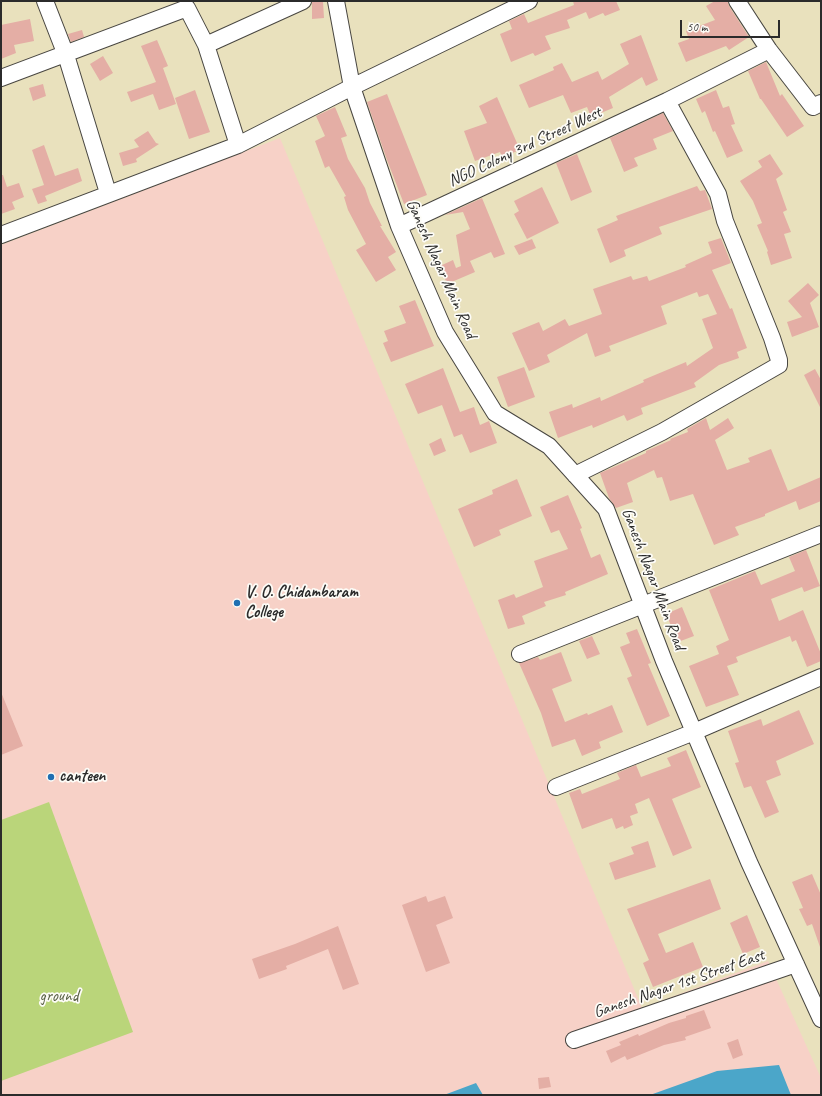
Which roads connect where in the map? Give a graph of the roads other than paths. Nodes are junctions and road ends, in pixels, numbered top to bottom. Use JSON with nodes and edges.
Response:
{"nodes":[{"id":1,"x":45,"y":1,"type":"edge"},
{"id":2,"x":303,"y":1,"type":"edge"},
{"id":3,"x":336,"y":1,"type":"edge"},
{"id":4,"x":529,"y":1,"type":"edge"},
{"id":5,"x":737,"y":1,"type":"edge"},
{"id":6,"x":185,"y":5,"type":"edge"},
{"id":7,"x":206,"y":45,"type":"junction"},
{"id":8,"x":769,"y":50,"type":"junction"},
{"id":9,"x":66,"y":55,"type":"junction"},
{"id":10,"x":1,"y":78,"type":"edge"},
{"id":11,"x":352,"y":88,"type":"junction"},
{"id":12,"x":667,"y":101,"type":"junction"},
{"id":13,"x":821,"y":103,"type":"edge"},
{"id":14,"x":238,"y":145,"type":"junction"},
{"id":15,"x":108,"y":193,"type":"junction"},
{"id":16,"x":399,"y":226,"type":"junction"},
{"id":17,"x":1,"y":235,"type":"edge"},
{"id":18,"x":575,"y":475,"type":"junction"},
{"id":19,"x":821,"y":534,"type":"edge"},
{"id":20,"x":642,"y":604,"type":"junction"},
{"id":21,"x":520,"y":654,"type":"dead end"},
{"id":22,"x":821,"y":677,"type":"edge"},
{"id":23,"x":694,"y":732,"type":"junction"},
{"id":24,"x":556,"y":787,"type":"dead end"},
{"id":25,"x":796,"y":964,"type":"junction"},
{"id":26,"x":821,"y":1019,"type":"edge"},
{"id":27,"x":574,"y":1040,"type":"dead end"}],
"edges":[{"from":1,"to":9,"type":"street"},
{"from":2,"to":7,"type":"street"},
{"from":3,"to":11,"type":"street","name":"Ganesh Nagar Main Road"},
{"from":4,"to":11,"type":"street"},
{"from":5,"to":8,"type":"street"},
{"from":6,"to":7,"type":"street"},
{"from":6,"to":9,"type":"street"},
{"from":7,"to":14,"type":"street"},
{"from":8,"to":12,"type":"street","name":"NGO Colony 3rd Street West"},
{"from":8,"to":13,"type":"street"},
{"from":9,"to":10,"type":"street"},
{"from":9,"to":15,"type":"street"},
{"from":11,"to":14,"type":"street"},
{"from":11,"to":16,"type":"street","name":"Ganesh Nagar Main Road"},
{"from":12,"to":16,"type":"street","name":"NGO Colony 3rd Street West"},
{"from":12,"to":18,"type":"street"},
{"from":14,"to":15,"type":"street"},
{"from":15,"to":17,"type":"street"},
{"from":16,"to":18,"type":"street","name":"Ganesh Nagar Main Road"},
{"from":18,"to":20,"type":"street","name":"Ganesh Nagar Main Road"},
{"from":19,"to":20,"type":"street"},
{"from":20,"to":21,"type":"street"},
{"from":20,"to":23,"type":"street","name":"Ganesh Nagar Main Road"},
{"from":22,"to":23,"type":"street"},
{"from":23,"to":24,"type":"street"},
{"from":23,"to":25,"type":"street","name":"Ganesh Nagar Main Road"},
{"from":25,"to":26,"type":"street","name":"Ganesh Nagar Main Road"},
{"from":25,"to":27,"type":"street","name":"Ganesh Nagar 1st Street East"}]}
